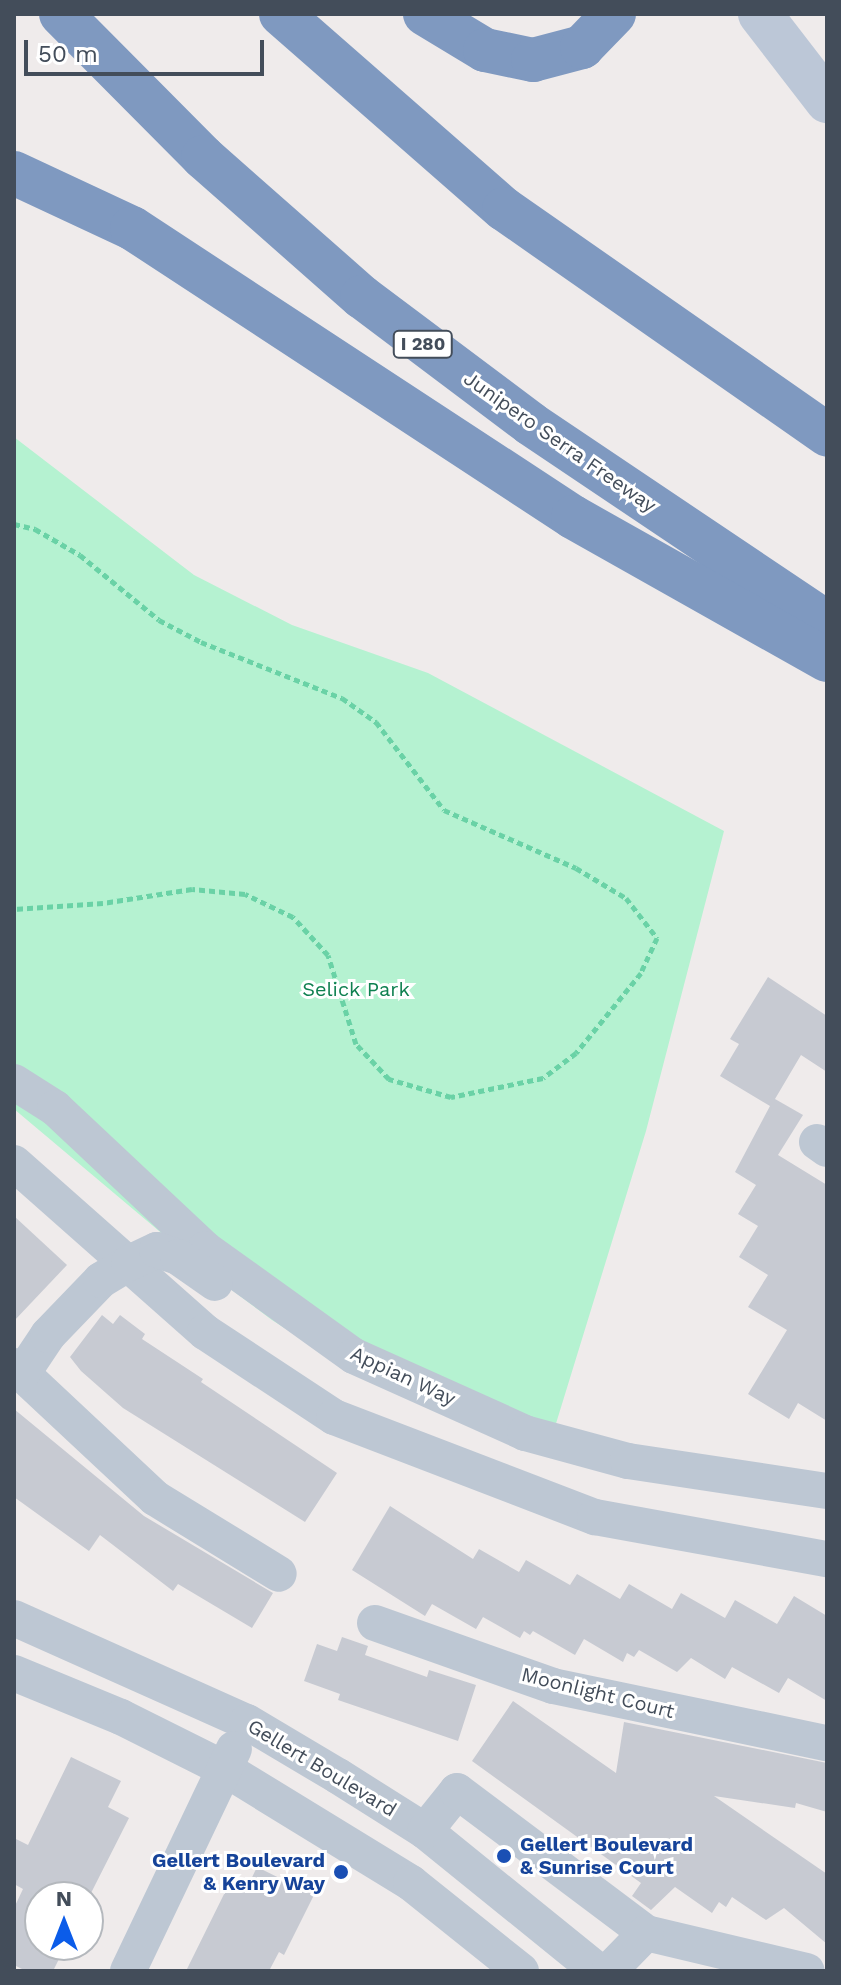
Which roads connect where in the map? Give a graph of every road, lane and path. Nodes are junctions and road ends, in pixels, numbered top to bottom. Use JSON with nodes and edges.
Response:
{"nodes":[{"id":1,"x":61,"y":14,"type":"edge"},
{"id":2,"x":281,"y":14,"type":"edge"},
{"id":3,"x":425,"y":14,"type":"edge"},
{"id":4,"x":614,"y":14,"type":"edge"},
{"id":5,"x":760,"y":14,"type":"edge"},
{"id":6,"x":827,"y":101,"type":"edge"},
{"id":7,"x":14,"y":173,"type":"edge"},
{"id":8,"x":827,"y":434,"type":"edge"},
{"id":9,"x":14,"y":524,"type":"edge"},
{"id":10,"x":827,"y":623,"type":"edge"},
{"id":11,"x":827,"y":660,"type":"edge"},
{"id":12,"x":14,"y":909,"type":"edge"},
{"id":13,"x":14,"y":1082,"type":"edge"},
{"id":14,"x":14,"y":1163,"type":"edge"},
{"id":15,"x":129,"y":1263,"type":"junction"},
{"id":16,"x":334,"y":1342,"type":"junction"},
{"id":17,"x":18,"y":1370,"type":"edge"},
{"id":18,"x":827,"y":1491,"type":"edge"},
{"id":19,"x":827,"y":1559,"type":"edge"},
{"id":20,"x":279,"y":1574,"type":"dead end"},
{"id":21,"x":14,"y":1618,"type":"edge"},
{"id":22,"x":375,"y":1623,"type":"dead end"},
{"id":23,"x":14,"y":1673,"type":"edge"},
{"id":24,"x":247,"y":1722,"type":"junction"},
{"id":25,"x":827,"y":1743,"type":"edge"},
{"id":26,"x":225,"y":1769,"type":"junction"},
{"id":27,"x":425,"y":1831,"type":"junction"},
{"id":28,"x":646,"y":1933,"type":"junction"},
{"id":29,"x":128,"y":1971,"type":"edge"},
{"id":30,"x":521,"y":1971,"type":"edge"},
{"id":31,"x":598,"y":1971,"type":"edge"},
{"id":32,"x":609,"y":1971,"type":"edge"},
{"id":33,"x":807,"y":1971,"type":"edge"}],
"edges":[{"from":1,"to":10,"type":"highway","name":"Junipero Serra Freeway","number":"I 280"},
{"from":2,"to":8,"type":"highway"},
{"from":3,"to":4,"type":"highway"},
{"from":5,"to":6,"type":"main road"},
{"from":7,"to":11,"type":"highway"},
{"from":9,"to":12,"type":"path"},
{"from":13,"to":16,"type":"street","name":"Appian Way"},
{"from":14,"to":15,"type":"street"},
{"from":15,"to":16,"type":"street"},
{"from":15,"to":17,"type":"street"},
{"from":15,"to":19,"type":"street"},
{"from":16,"to":18,"type":"street","name":"Appian Way"},
{"from":17,"to":20,"type":"street"},
{"from":21,"to":24,"type":"street","name":"Gellert Boulevard"},
{"from":22,"to":25,"type":"street","name":"Moonlight Court"},
{"from":23,"to":26,"type":"street"},
{"from":24,"to":26,"type":"street"},
{"from":24,"to":27,"type":"street","name":"Gellert Boulevard"},
{"from":26,"to":29,"type":"street"},
{"from":26,"to":30,"type":"street"},
{"from":27,"to":28,"type":"street"},
{"from":27,"to":31,"type":"street","name":"Gellert Boulevard"},
{"from":28,"to":32,"type":"street"},
{"from":28,"to":33,"type":"street"}]}
